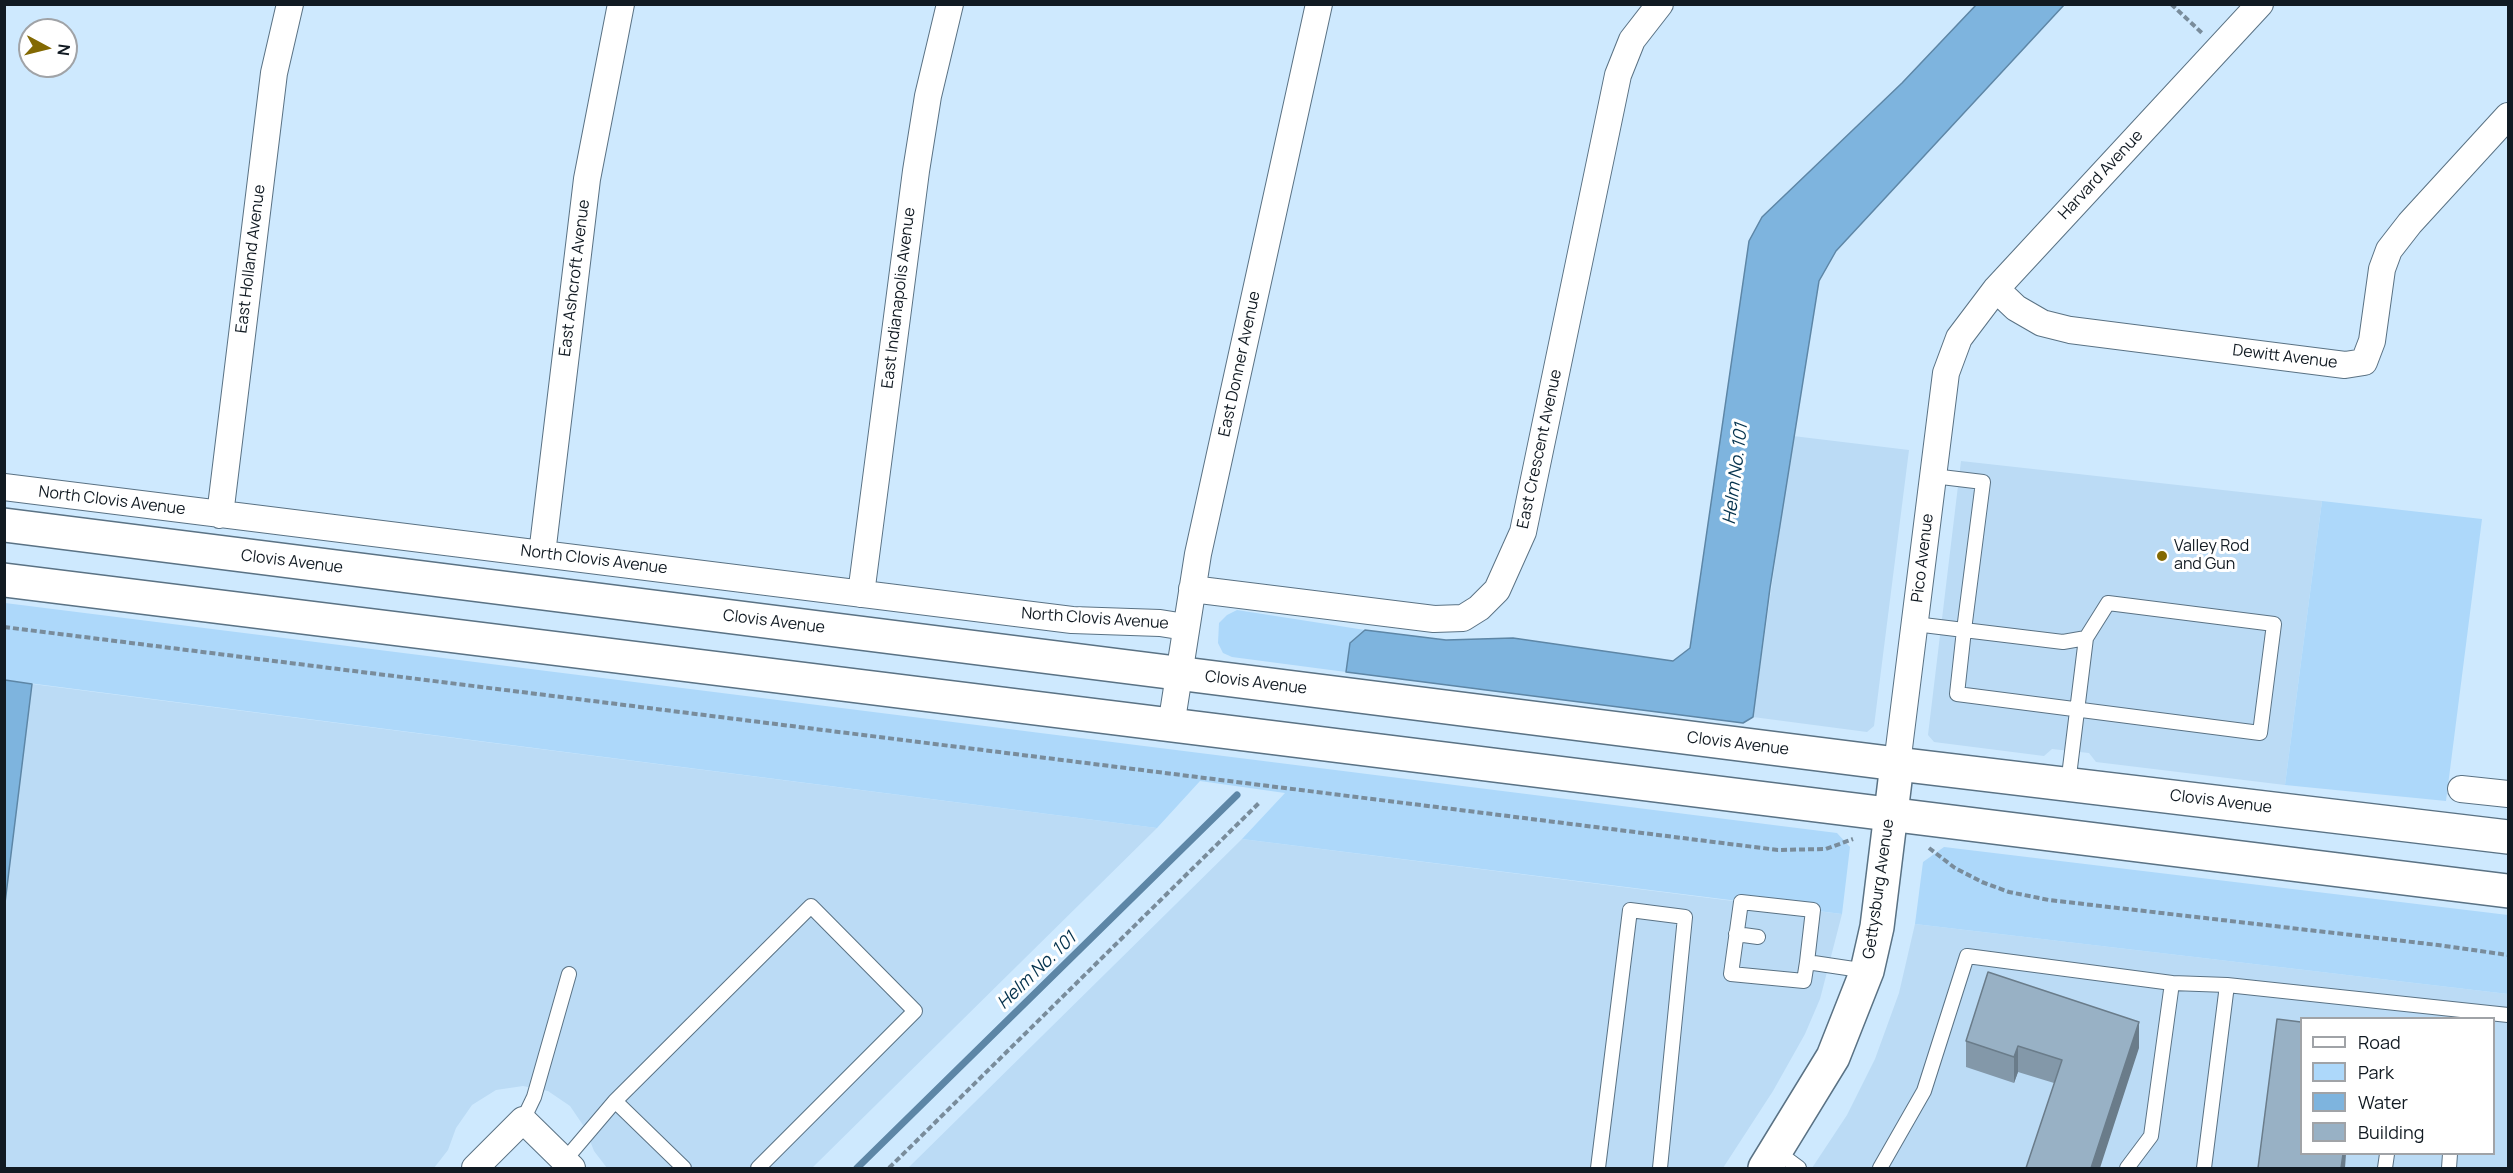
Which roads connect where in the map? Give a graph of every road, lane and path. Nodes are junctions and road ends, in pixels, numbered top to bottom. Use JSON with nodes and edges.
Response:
{"nodes":[{"id":1,"x":290,"y":4,"type":"edge"},
{"id":2,"x":621,"y":4,"type":"edge"},
{"id":3,"x":950,"y":4,"type":"edge"},
{"id":4,"x":1319,"y":4,"type":"edge"},
{"id":5,"x":1660,"y":4,"type":"edge"},
{"id":6,"x":2171,"y":4,"type":"edge"},
{"id":7,"x":2260,"y":4,"type":"edge"},
{"id":8,"x":2205,"y":36,"type":"dead end"},
{"id":9,"x":2508,"y":116,"type":"edge"},
{"id":10,"x":1995,"y":289,"type":"junction"},
{"id":11,"x":1952,"y":353,"type":"joint"},
{"id":12,"x":1933,"y":476,"type":"junction"},
{"id":13,"x":4,"y":486,"type":"edge"},
{"id":14,"x":220,"y":515,"type":"junction"},
{"id":15,"x":4,"y":525,"type":"edge"},
{"id":16,"x":542,"y":554,"type":"junction"},
{"id":17,"x":4,"y":580,"type":"edge"},
{"id":18,"x":1192,"y":589,"type":"junction"},
{"id":19,"x":861,"y":594,"type":"junction"},
{"id":20,"x":1915,"y":624,"type":"junction"},
{"id":21,"x":4,"y":627,"type":"edge"},
{"id":22,"x":1185,"y":627,"type":"junction"},
{"id":23,"x":1964,"y":630,"type":"junction"},
{"id":24,"x":2086,"y":638,"type":"junction"},
{"id":25,"x":1178,"y":673,"type":"junction"},
{"id":26,"x":2078,"y":709,"type":"junction"},
{"id":27,"x":1171,"y":726,"type":"junction"},
{"id":28,"x":1897,"y":764,"type":"junction"},
{"id":29,"x":2068,"y":783,"type":"junction"},
{"id":30,"x":2462,"y":789,"type":"dead end"},
{"id":31,"x":2508,"y":794,"type":"edge"},
{"id":32,"x":1260,"y":802,"type":"dead end"},
{"id":33,"x":1889,"y":828,"type":"junction"},
{"id":34,"x":2508,"y":837,"type":"edge"},
{"id":35,"x":2508,"y":891,"type":"edge"},
{"id":36,"x":1736,"y":934,"type":"junction"},
{"id":37,"x":1758,"y":938,"type":"dead end"},
{"id":38,"x":2508,"y":955,"type":"edge"},
{"id":39,"x":1807,"y":962,"type":"junction"},
{"id":40,"x":1867,"y":971,"type":"junction"},
{"id":41,"x":568,"y":974,"type":"dead end"},
{"id":42,"x":2172,"y":983,"type":"junction"},
{"id":43,"x":2227,"y":985,"type":"junction"},
{"id":44,"x":2403,"y":1012,"type":"edge"},
{"id":45,"x":2466,"y":1015,"type":"edge"},
{"id":46,"x":2508,"y":1016,"type":"edge"},
{"id":47,"x":615,"y":1101,"type":"junction"},
{"id":48,"x":523,"y":1120,"type":"junction"},
{"id":49,"x":1780,"y":1163,"type":"edge"},
{"id":50,"x":568,"y":1165,"type":"edge"},
{"id":51,"x":475,"y":1168,"type":"edge"},
{"id":52,"x":684,"y":1168,"type":"edge"},
{"id":53,"x":758,"y":1168,"type":"edge"},
{"id":54,"x":888,"y":1168,"type":"edge"},
{"id":55,"x":1598,"y":1168,"type":"edge"},
{"id":56,"x":1660,"y":1168,"type":"edge"},
{"id":57,"x":1880,"y":1168,"type":"edge"},
{"id":58,"x":2127,"y":1168,"type":"edge"},
{"id":59,"x":2204,"y":1168,"type":"edge"}],
"edges":[{"from":1,"to":14,"type":"street","name":"East Holland Avenue"},
{"from":2,"to":16,"type":"street","name":"East Ashcroft Avenue"},
{"from":3,"to":19,"type":"street","name":"East Indianapolis Avenue"},
{"from":4,"to":18,"type":"street","name":"East Donner Avenue"},
{"from":5,"to":18,"type":"street","name":"East Crescent Avenue"},
{"from":6,"to":8,"type":"path"},
{"from":7,"to":10,"type":"street","name":"Harvard Avenue"},
{"from":9,"to":10,"type":"street","name":"Dewitt Avenue"},
{"from":10,"to":11,"type":"street","name":"Harvard Avenue"},
{"from":11,"to":12,"type":"street","name":"Pico Avenue"},
{"from":12,"to":20,"type":"street","name":"Pico Avenue"},
{"from":12,"to":23,"type":"lane"},
{"from":13,"to":14,"type":"street","name":"North Clovis Avenue"},
{"from":14,"to":16,"type":"street","name":"North Clovis Avenue"},
{"from":15,"to":25,"type":"main road","name":"Clovis Avenue"},
{"from":16,"to":19,"type":"street","name":"North Clovis Avenue"},
{"from":17,"to":27,"type":"main road"},
{"from":18,"to":22,"type":"street","name":"East Donner Avenue"},
{"from":19,"to":22,"type":"street","name":"North Clovis Avenue"},
{"from":20,"to":23,"type":"lane"},
{"from":20,"to":28,"type":"street","name":"Pico Avenue"},
{"from":21,"to":33,"type":"path"},
{"from":22,"to":25,"type":"street","name":"East Donner Avenue"},
{"from":23,"to":24,"type":"lane"},
{"from":23,"to":26,"type":"lane"},
{"from":24,"to":26,"type":"lane"},
{"from":24,"to":26,"type":"lane"},
{"from":25,"to":27,"type":"street","name":"East Donner Avenue"},
{"from":25,"to":28,"type":"main road","name":"Clovis Avenue"},
{"from":26,"to":29,"type":"lane"},
{"from":27,"to":33,"type":"main road"},
{"from":28,"to":29,"type":"main road","name":"Clovis Avenue"},
{"from":28,"to":33,"type":"main road","name":"Gettysburg Avenue"},
{"from":29,"to":34,"type":"main road","name":"Clovis Avenue"},
{"from":30,"to":31,"type":"street"},
{"from":32,"to":54,"type":"path"},
{"from":33,"to":35,"type":"main road"},
{"from":33,"to":38,"type":"path"},
{"from":33,"to":40,"type":"main road","name":"Gettysburg Avenue"},
{"from":36,"to":37,"type":"lane"},
{"from":36,"to":39,"type":"lane"},
{"from":36,"to":39,"type":"lane"},
{"from":39,"to":40,"type":"lane"},
{"from":40,"to":49,"type":"main road","name":"Gettysburg Avenue"},
{"from":41,"to":48,"type":"lane"},
{"from":42,"to":43,"type":"lane"},
{"from":42,"to":57,"type":"lane"},
{"from":42,"to":58,"type":"lane"},
{"from":43,"to":44,"type":"lane"},
{"from":43,"to":59,"type":"lane"},
{"from":44,"to":45,"type":"lane"},
{"from":45,"to":46,"type":"lane"},
{"from":47,"to":50,"type":"lane"},
{"from":47,"to":52,"type":"lane"},
{"from":47,"to":53,"type":"lane"},
{"from":48,"to":50,"type":"street"},
{"from":48,"to":51,"type":"street"},
{"from":55,"to":56,"type":"lane"}]}
